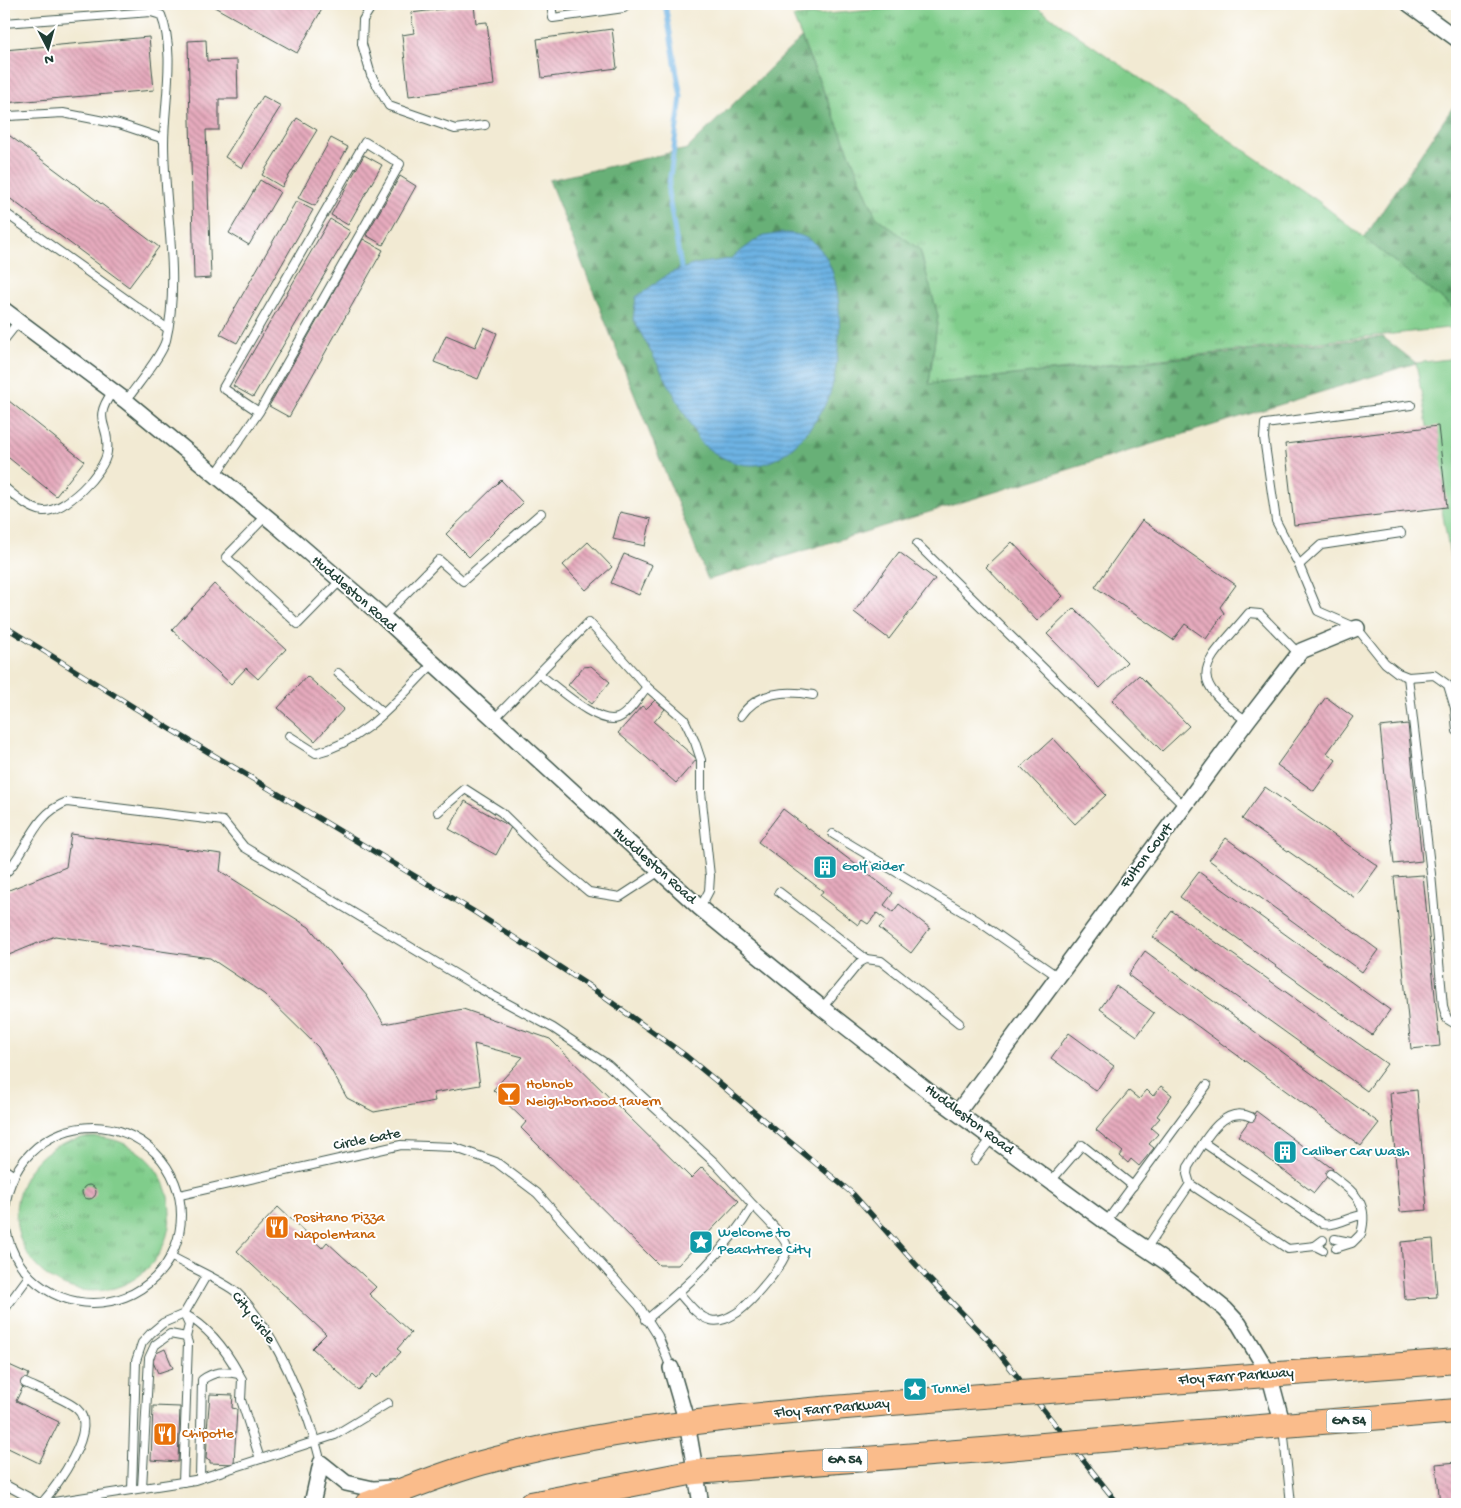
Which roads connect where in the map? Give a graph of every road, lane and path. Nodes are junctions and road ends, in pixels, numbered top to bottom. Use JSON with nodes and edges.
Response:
{"nodes":[{"id":1,"x":373,"y":4,"type":"edge"},
{"id":2,"x":551,"y":4,"type":"edge"},
{"id":3,"x":1409,"y":4,"type":"edge"},
{"id":4,"x":624,"y":8,"type":"dead end"},
{"id":5,"x":4,"y":23,"type":"edge"},
{"id":6,"x":1457,"y":39,"type":"edge"},
{"id":7,"x":4,"y":119,"type":"edge"},
{"id":8,"x":485,"y":125,"type":"dead end"},
{"id":9,"x":164,"y":139,"type":"junction"},
{"id":10,"x":4,"y":212,"type":"edge"},
{"id":11,"x":4,"y":310,"type":"edge"},
{"id":12,"x":19,"y":321,"type":"junction"},
{"id":13,"x":168,"y":329,"type":"junction"},
{"id":14,"x":4,"y":340,"type":"edge"},
{"id":15,"x":113,"y":391,"type":"junction"},
{"id":16,"x":126,"y":401,"type":"junction"},
{"id":17,"x":1411,"y":405,"type":"dead end"},
{"id":18,"x":259,"y":412,"type":"junction"},
{"id":19,"x":216,"y":474,"type":"junction"},
{"id":20,"x":4,"y":486,"type":"edge"},
{"id":21,"x":541,"y":513,"type":"dead end"},
{"id":22,"x":266,"y":516,"type":"junction"},
{"id":23,"x":1401,"y":533,"type":"dead end"},
{"id":24,"x":917,"y":544,"type":"dead end"},
{"id":25,"x":1299,"y":565,"type":"junction"},
{"id":26,"x":341,"y":580,"type":"junction"},
{"id":27,"x":383,"y":617,"type":"junction"},
{"id":28,"x":1357,"y":628,"type":"junction"},
{"id":29,"x":1298,"y":654,"type":"junction"},
{"id":30,"x":434,"y":664,"type":"junction"},
{"id":31,"x":338,"y":673,"type":"dead end"},
{"id":32,"x":539,"y":674,"type":"junction"},
{"id":33,"x":1408,"y":677,"type":"junction"},
{"id":34,"x":647,"y":687,"type":"junction"},
{"id":35,"x":813,"y":695,"type":"dead end"},
{"id":36,"x":383,"y":713,"type":"junction"},
{"id":37,"x":741,"y":716,"type":"dead end"},
{"id":38,"x":493,"y":720,"type":"junction"},
{"id":39,"x":1247,"y":721,"type":"junction"},
{"id":40,"x":1457,"y":731,"type":"edge"},
{"id":41,"x":289,"y":736,"type":"dead end"},
{"id":42,"x":1184,"y":806,"type":"junction"},
{"id":43,"x":438,"y":812,"type":"dead end"},
{"id":44,"x":833,"y":834,"type":"dead end"},
{"id":45,"x":660,"y":871,"type":"junction"},
{"id":46,"x":4,"y":875,"type":"edge"},
{"id":47,"x":779,"y":892,"type":"dead end"},
{"id":48,"x":700,"y":908,"type":"junction"},
{"id":49,"x":866,"y":959,"type":"junction"},
{"id":50,"x":1057,"y":976,"type":"junction"},
{"id":51,"x":822,"y":1008,"type":"junction"},
{"id":52,"x":959,"y":1023,"type":"dead end"},
{"id":53,"x":1457,"y":1025,"type":"edge"},
{"id":54,"x":1207,"y":1085,"type":"dead end"},
{"id":55,"x":958,"y":1112,"type":"junction"},
{"id":56,"x":1251,"y":1117,"type":"dead end"},
{"id":57,"x":992,"y":1138,"type":"junction"},
{"id":58,"x":1204,"y":1143,"type":"junction"},
{"id":59,"x":975,"y":1160,"type":"dead end"},
{"id":60,"x":4,"y":1169,"type":"edge"},
{"id":61,"x":1330,"y":1174,"type":"dead end"},
{"id":62,"x":13,"y":1175,"type":"junction"},
{"id":63,"x":1051,"y":1181,"type":"junction"},
{"id":64,"x":1190,"y":1184,"type":"junction"},
{"id":65,"x":1133,"y":1186,"type":"junction"},
{"id":66,"x":180,"y":1195,"type":"junction"},
{"id":67,"x":753,"y":1205,"type":"junction"},
{"id":68,"x":1363,"y":1215,"type":"junction"},
{"id":69,"x":1106,"y":1222,"type":"junction"},
{"id":70,"x":1335,"y":1239,"type":"dead end"},
{"id":71,"x":1323,"y":1240,"type":"dead end"},
{"id":72,"x":1352,"y":1243,"type":"junction"},
{"id":73,"x":1315,"y":1246,"type":"junction"},
{"id":74,"x":1336,"y":1248,"type":"dead end"},
{"id":75,"x":1146,"y":1249,"type":"junction"},
{"id":76,"x":1323,"y":1250,"type":"dead end"},
{"id":77,"x":174,"y":1258,"type":"junction"},
{"id":78,"x":206,"y":1276,"type":"junction"},
{"id":79,"x":26,"y":1278,"type":"junction"},
{"id":80,"x":679,"y":1293,"type":"junction"},
{"id":81,"x":4,"y":1310,"type":"edge"},
{"id":82,"x":184,"y":1314,"type":"junction"},
{"id":83,"x":646,"y":1320,"type":"junction"},
{"id":84,"x":186,"y":1337,"type":"junction"},
{"id":85,"x":1457,"y":1361,"type":"edge"},
{"id":86,"x":671,"y":1368,"type":"joint"},
{"id":87,"x":239,"y":1374,"type":"junction"},
{"id":88,"x":1269,"y":1374,"type":"junction"},
{"id":89,"x":25,"y":1383,"type":"dead end"},
{"id":90,"x":388,"y":1403,"type":"dead end"},
{"id":91,"x":1457,"y":1411,"type":"edge"},
{"id":92,"x":687,"y":1423,"type":"junction"},
{"id":93,"x":1283,"y":1426,"type":"junction"},
{"id":94,"x":316,"y":1441,"type":"junction"},
{"id":95,"x":260,"y":1459,"type":"junction"},
{"id":96,"x":321,"y":1463,"type":"junction"},
{"id":97,"x":695,"y":1472,"type":"junction"},
{"id":98,"x":200,"y":1478,"type":"junction"},
{"id":99,"x":183,"y":1482,"type":"junction"},
{"id":100,"x":4,"y":1484,"type":"edge"},
{"id":101,"x":409,"y":1487,"type":"junction"},
{"id":102,"x":142,"y":1488,"type":"junction"},
{"id":103,"x":132,"y":1490,"type":"junction"},
{"id":104,"x":41,"y":1504,"type":"edge"},
{"id":105,"x":312,"y":1504,"type":"edge"},
{"id":106,"x":367,"y":1504,"type":"edge"},
{"id":107,"x":532,"y":1504,"type":"edge"},
{"id":108,"x":701,"y":1504,"type":"edge"},
{"id":109,"x":1291,"y":1504,"type":"edge"}],
"edges":[{"from":1,"to":8,"type":"lane"},
{"from":2,"to":4,"type":"lane"},
{"from":3,"to":6,"type":"street"},
{"from":5,"to":9,"type":"lane"},
{"from":7,"to":9,"type":"lane"},
{"from":9,"to":13,"type":"lane"},
{"from":10,"to":13,"type":"lane"},
{"from":11,"to":12,"type":"street","name":"Huddleston Road"},
{"from":12,"to":14,"type":"lane"},
{"from":12,"to":15,"type":"street","name":"Huddleston Road"},
{"from":13,"to":16,"type":"lane"},
{"from":15,"to":16,"type":"street","name":"Huddleston Road"},
{"from":15,"to":20,"type":"lane"},
{"from":16,"to":19,"type":"street","name":"Huddleston Road"},
{"from":17,"to":25,"type":"lane"},
{"from":18,"to":18,"type":"lane"},
{"from":18,"to":19,"type":"lane"},
{"from":19,"to":22,"type":"street","name":"Huddleston Road"},
{"from":21,"to":27,"type":"lane"},
{"from":22,"to":26,"type":"street","name":"Huddleston Road"},
{"from":22,"to":26,"type":"lane"},
{"from":23,"to":25,"type":"lane"},
{"from":24,"to":42,"type":"lane"},
{"from":25,"to":28,"type":"lane"},
{"from":26,"to":27,"type":"street","name":"Huddleston Road"},
{"from":27,"to":30,"type":"street","name":"Huddleston Road"},
{"from":28,"to":29,"type":"street","name":"Fulton Court"},
{"from":28,"to":33,"type":"lane"},
{"from":29,"to":39,"type":"street","name":"Fulton Court"},
{"from":29,"to":39,"type":"lane"},
{"from":30,"to":36,"type":"lane"},
{"from":30,"to":38,"type":"street","name":"Huddleston Road"},
{"from":31,"to":36,"type":"lane"},
{"from":32,"to":34,"type":"lane"},
{"from":32,"to":34,"type":"lane"},
{"from":32,"to":38,"type":"lane"},
{"from":33,"to":40,"type":"lane"},
{"from":33,"to":53,"type":"lane"},
{"from":34,"to":48,"type":"lane"},
{"from":35,"to":37,"type":"lane"},
{"from":36,"to":41,"type":"lane"},
{"from":38,"to":45,"type":"street","name":"Huddleston Road"},
{"from":39,"to":42,"type":"street","name":"Fulton Court"},
{"from":42,"to":50,"type":"street","name":"Fulton Court"},
{"from":43,"to":45,"type":"lane"},
{"from":44,"to":50,"type":"lane"},
{"from":45,"to":48,"type":"street","name":"Huddleston Road"},
{"from":46,"to":67,"type":"lane"},
{"from":47,"to":49,"type":"lane"},
{"from":48,"to":51,"type":"street","name":"Huddleston Road"},
{"from":49,"to":51,"type":"lane"},
{"from":49,"to":52,"type":"lane"},
{"from":50,"to":55,"type":"street","name":"Fulton Court"},
{"from":51,"to":55,"type":"street","name":"Huddleston Road"},
{"from":54,"to":65,"type":"lane"},
{"from":55,"to":57,"type":"street","name":"Huddleston Road"},
{"from":56,"to":58,"type":"lane"},
{"from":57,"to":59,"type":"lane"},
{"from":57,"to":63,"type":"street","name":"Huddleston Road"},
{"from":58,"to":64,"type":"lane"},
{"from":58,"to":68,"type":"lane"},
{"from":60,"to":62,"type":"lane"},
{"from":61,"to":68,"type":"lane"},
{"from":62,"to":66,"type":"lane"},
{"from":62,"to":79,"type":"lane"},
{"from":63,"to":65,"type":"lane"},
{"from":63,"to":69,"type":"street","name":"Huddleston Road"},
{"from":64,"to":73,"type":"lane"},
{"from":64,"to":75,"type":"lane"},
{"from":65,"to":69,"type":"lane"},
{"from":66,"to":77,"type":"lane"},
{"from":66,"to":83,"type":"lane","name":"Circle Gate"},
{"from":67,"to":80,"type":"lane"},
{"from":67,"to":80,"type":"lane"},
{"from":68,"to":72,"type":"lane"},
{"from":69,"to":75,"type":"street","name":"Huddleston Road"},
{"from":70,"to":72,"type":"lane"},
{"from":71,"to":73,"type":"lane"},
{"from":72,"to":74,"type":"lane"},
{"from":73,"to":76,"type":"lane"},
{"from":75,"to":88,"type":"street","name":"Huddleston Road"},
{"from":77,"to":78,"type":"lane","name":"City Circle"},
{"from":77,"to":79,"type":"lane"},
{"from":78,"to":82,"type":"lane"},
{"from":78,"to":94,"type":"lane","name":"City Circle"},
{"from":79,"to":81,"type":"lane"},
{"from":80,"to":83,"type":"lane"},
{"from":82,"to":84,"type":"lane"},
{"from":82,"to":87,"type":"lane"},
{"from":82,"to":103,"type":"lane"},
{"from":83,"to":86,"type":"lane","name":"Circle Gate"},
{"from":84,"to":99,"type":"lane"},
{"from":84,"to":102,"type":"lane"},
{"from":85,"to":88,"type":"main road","name":"Floy Farr Parkway"},
{"from":86,"to":92,"type":"street"},
{"from":87,"to":95,"type":"lane"},
{"from":87,"to":98,"type":"lane"},
{"from":88,"to":92,"type":"main road","name":"Floy Farr Parkway","bridge":true},
{"from":88,"to":93,"type":"street","name":"Huddleston Road"},
{"from":89,"to":104,"type":"lane"},
{"from":90,"to":94,"type":"lane"},
{"from":91,"to":93,"type":"main road","number":"GA 54"},
{"from":92,"to":97,"type":"street"},
{"from":92,"to":101,"type":"main road","name":"Floy Farr Parkway"},
{"from":93,"to":97,"type":"main road","number":"GA 54","bridge":true},
{"from":93,"to":109,"type":"lane"},
{"from":94,"to":95,"type":"lane"},
{"from":94,"to":96,"type":"lane","name":"City Circle"},
{"from":95,"to":98,"type":"lane"},
{"from":96,"to":101,"type":"street"},
{"from":96,"to":105,"type":"street","name":"City Circle"},
{"from":97,"to":107,"type":"main road","number":"GA 54"},
{"from":97,"to":108,"type":"street"},
{"from":98,"to":99,"type":"lane"},
{"from":99,"to":102,"type":"lane"},
{"from":100,"to":104,"type":"lane"},
{"from":101,"to":106,"type":"main road","name":"Floy Farr Parkway"},
{"from":102,"to":103,"type":"lane"},
{"from":103,"to":104,"type":"lane"}]}
